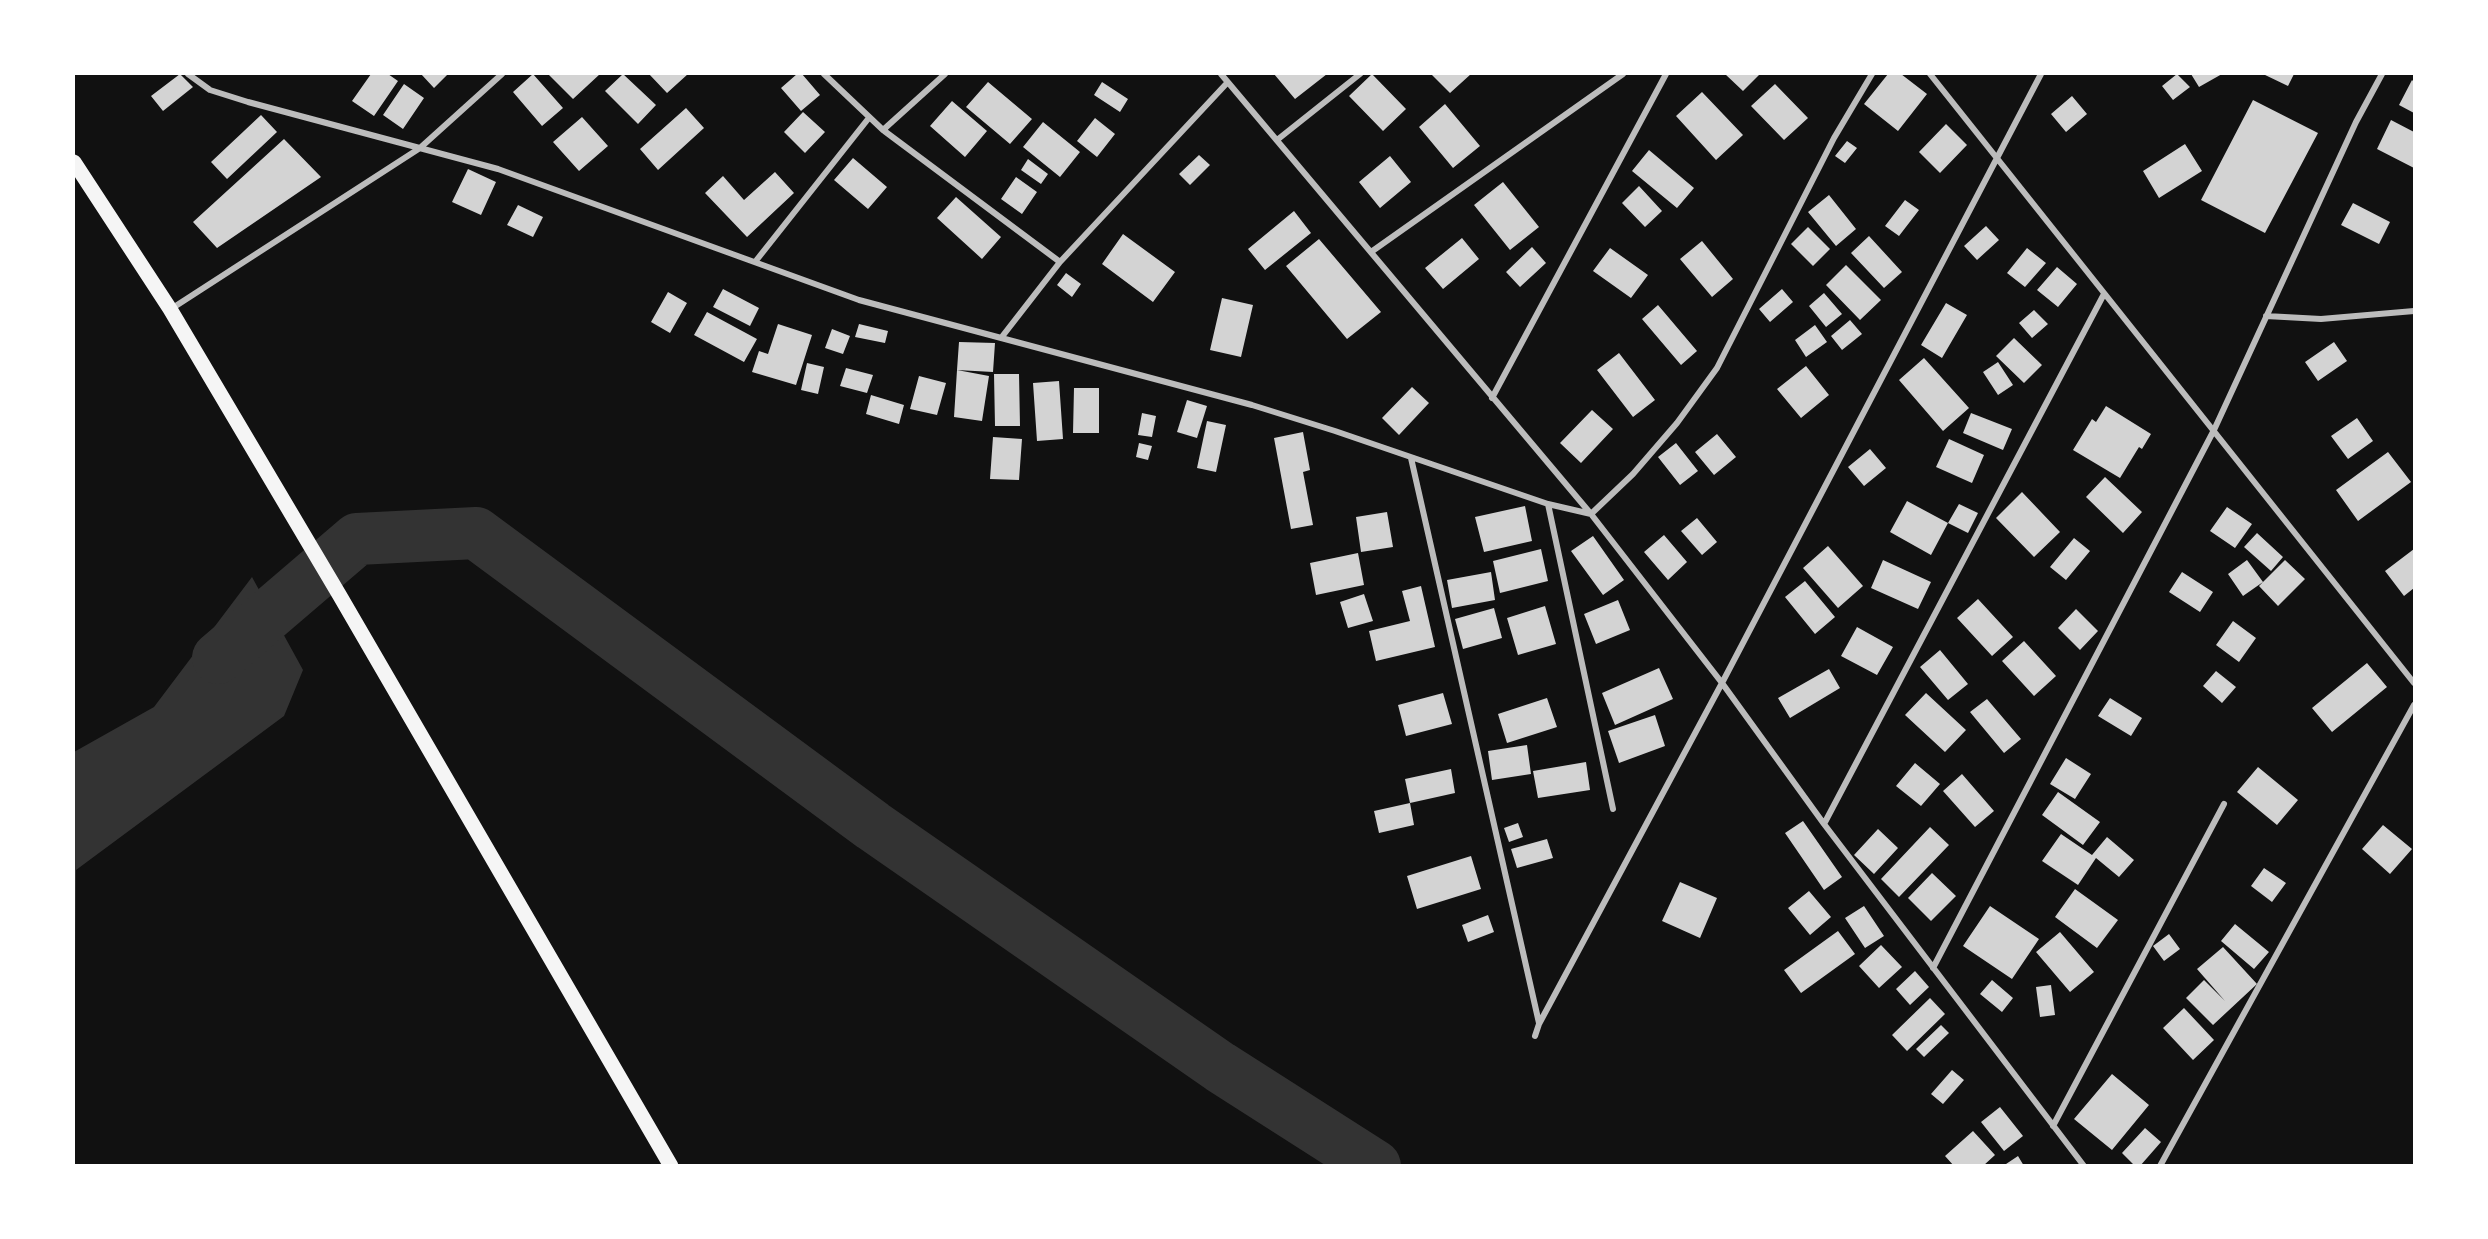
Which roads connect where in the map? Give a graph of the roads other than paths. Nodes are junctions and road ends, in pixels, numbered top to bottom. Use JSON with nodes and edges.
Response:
{"nodes":[{"id":1,"x":188,"y":74,"type":"edge"},
{"id":2,"x":502,"y":74,"type":"edge"},
{"id":3,"x":824,"y":74,"type":"edge"},
{"id":4,"x":945,"y":74,"type":"edge"},
{"id":5,"x":1221,"y":74,"type":"edge"},
{"id":6,"x":1360,"y":74,"type":"edge"},
{"id":7,"x":1623,"y":74,"type":"edge"},
{"id":8,"x":1666,"y":74,"type":"edge"},
{"id":9,"x":1872,"y":74,"type":"edge"},
{"id":10,"x":1930,"y":74,"type":"edge"},
{"id":11,"x":2041,"y":74,"type":"edge"},
{"id":12,"x":2382,"y":74,"type":"edge"},
{"id":13,"x":1227,"y":83,"type":"junction"},
{"id":14,"x":868,"y":119,"type":"junction"},
{"id":15,"x":882,"y":130,"type":"junction"},
{"id":16,"x":1277,"y":140,"type":"junction"},
{"id":17,"x":420,"y":148,"type":"junction"},
{"id":18,"x":1998,"y":160,"type":"junction"},
{"id":19,"x":74,"y":162,"type":"edge"},
{"id":20,"x":1371,"y":252,"type":"junction"},
{"id":21,"x":755,"y":262,"type":"junction"},
{"id":22,"x":1060,"y":262,"type":"junction"},
{"id":23,"x":2104,"y":294,"type":"junction"},
{"id":24,"x":170,"y":309,"type":"junction"},
{"id":25,"x":2415,"y":311,"type":"edge"},
{"id":26,"x":2266,"y":316,"type":"junction"},
{"id":27,"x":1001,"y":338,"type":"junction"},
{"id":28,"x":1492,"y":398,"type":"junction"},
{"id":29,"x":2214,"y":430,"type":"junction"},
{"id":30,"x":1411,"y":458,"type":"junction"},
{"id":31,"x":1548,"y":504,"type":"junction"},
{"id":32,"x":1591,"y":514,"type":"junction"},
{"id":33,"x":1722,"y":683,"type":"junction"},
{"id":34,"x":2415,"y":683,"type":"edge"},
{"id":35,"x":2415,"y":705,"type":"edge"},
{"id":36,"x":2224,"y":804,"type":"dead end"},
{"id":37,"x":1613,"y":809,"type":"dead end"},
{"id":38,"x":1824,"y":824,"type":"junction"},
{"id":39,"x":1933,"y":968,"type":"junction"},
{"id":40,"x":1539,"y":1024,"type":"junction"},
{"id":41,"x":1535,"y":1036,"type":"dead end"},
{"id":42,"x":2053,"y":1126,"type":"junction"},
{"id":43,"x":671,"y":1166,"type":"edge"},
{"id":44,"x":2084,"y":1166,"type":"edge"},
{"id":45,"x":2160,"y":1166,"type":"edge"}],
"edges":[{"from":1,"to":17,"type":"street"},
{"from":2,"to":17,"type":"street"},
{"from":3,"to":14,"type":"street"},
{"from":4,"to":15,"type":"street"},
{"from":5,"to":13,"type":"street"},
{"from":6,"to":16,"type":"street"},
{"from":7,"to":20,"type":"street"},
{"from":8,"to":28,"type":"street"},
{"from":9,"to":32,"type":"street"},
{"from":10,"to":18,"type":"street"},
{"from":11,"to":18,"type":"street"},
{"from":12,"to":26,"type":"street"},
{"from":13,"to":16,"type":"street"},
{"from":13,"to":22,"type":"street"},
{"from":14,"to":15,"type":"street"},
{"from":14,"to":21,"type":"street"},
{"from":15,"to":22,"type":"street"},
{"from":16,"to":20,"type":"street"},
{"from":17,"to":21,"type":"street"},
{"from":17,"to":24,"type":"street"},
{"from":18,"to":23,"type":"street"},
{"from":18,"to":33,"type":"street"},
{"from":19,"to":24,"type":"main road"},
{"from":20,"to":28,"type":"street"},
{"from":21,"to":27,"type":"street"},
{"from":22,"to":27,"type":"street"},
{"from":23,"to":29,"type":"street"},
{"from":23,"to":38,"type":"street"},
{"from":24,"to":43,"type":"main road"},
{"from":25,"to":26,"type":"street"},
{"from":26,"to":29,"type":"street"},
{"from":27,"to":30,"type":"street"},
{"from":28,"to":32,"type":"street"},
{"from":29,"to":34,"type":"street"},
{"from":29,"to":39,"type":"street"},
{"from":30,"to":31,"type":"street"},
{"from":30,"to":40,"type":"street"},
{"from":31,"to":32,"type":"street"},
{"from":31,"to":37,"type":"street"},
{"from":32,"to":33,"type":"street"},
{"from":33,"to":38,"type":"street"},
{"from":33,"to":40,"type":"street"},
{"from":35,"to":45,"type":"street"},
{"from":36,"to":42,"type":"street"},
{"from":38,"to":39,"type":"street"},
{"from":39,"to":42,"type":"street"},
{"from":40,"to":41,"type":"street"},
{"from":42,"to":44,"type":"street"}]}
